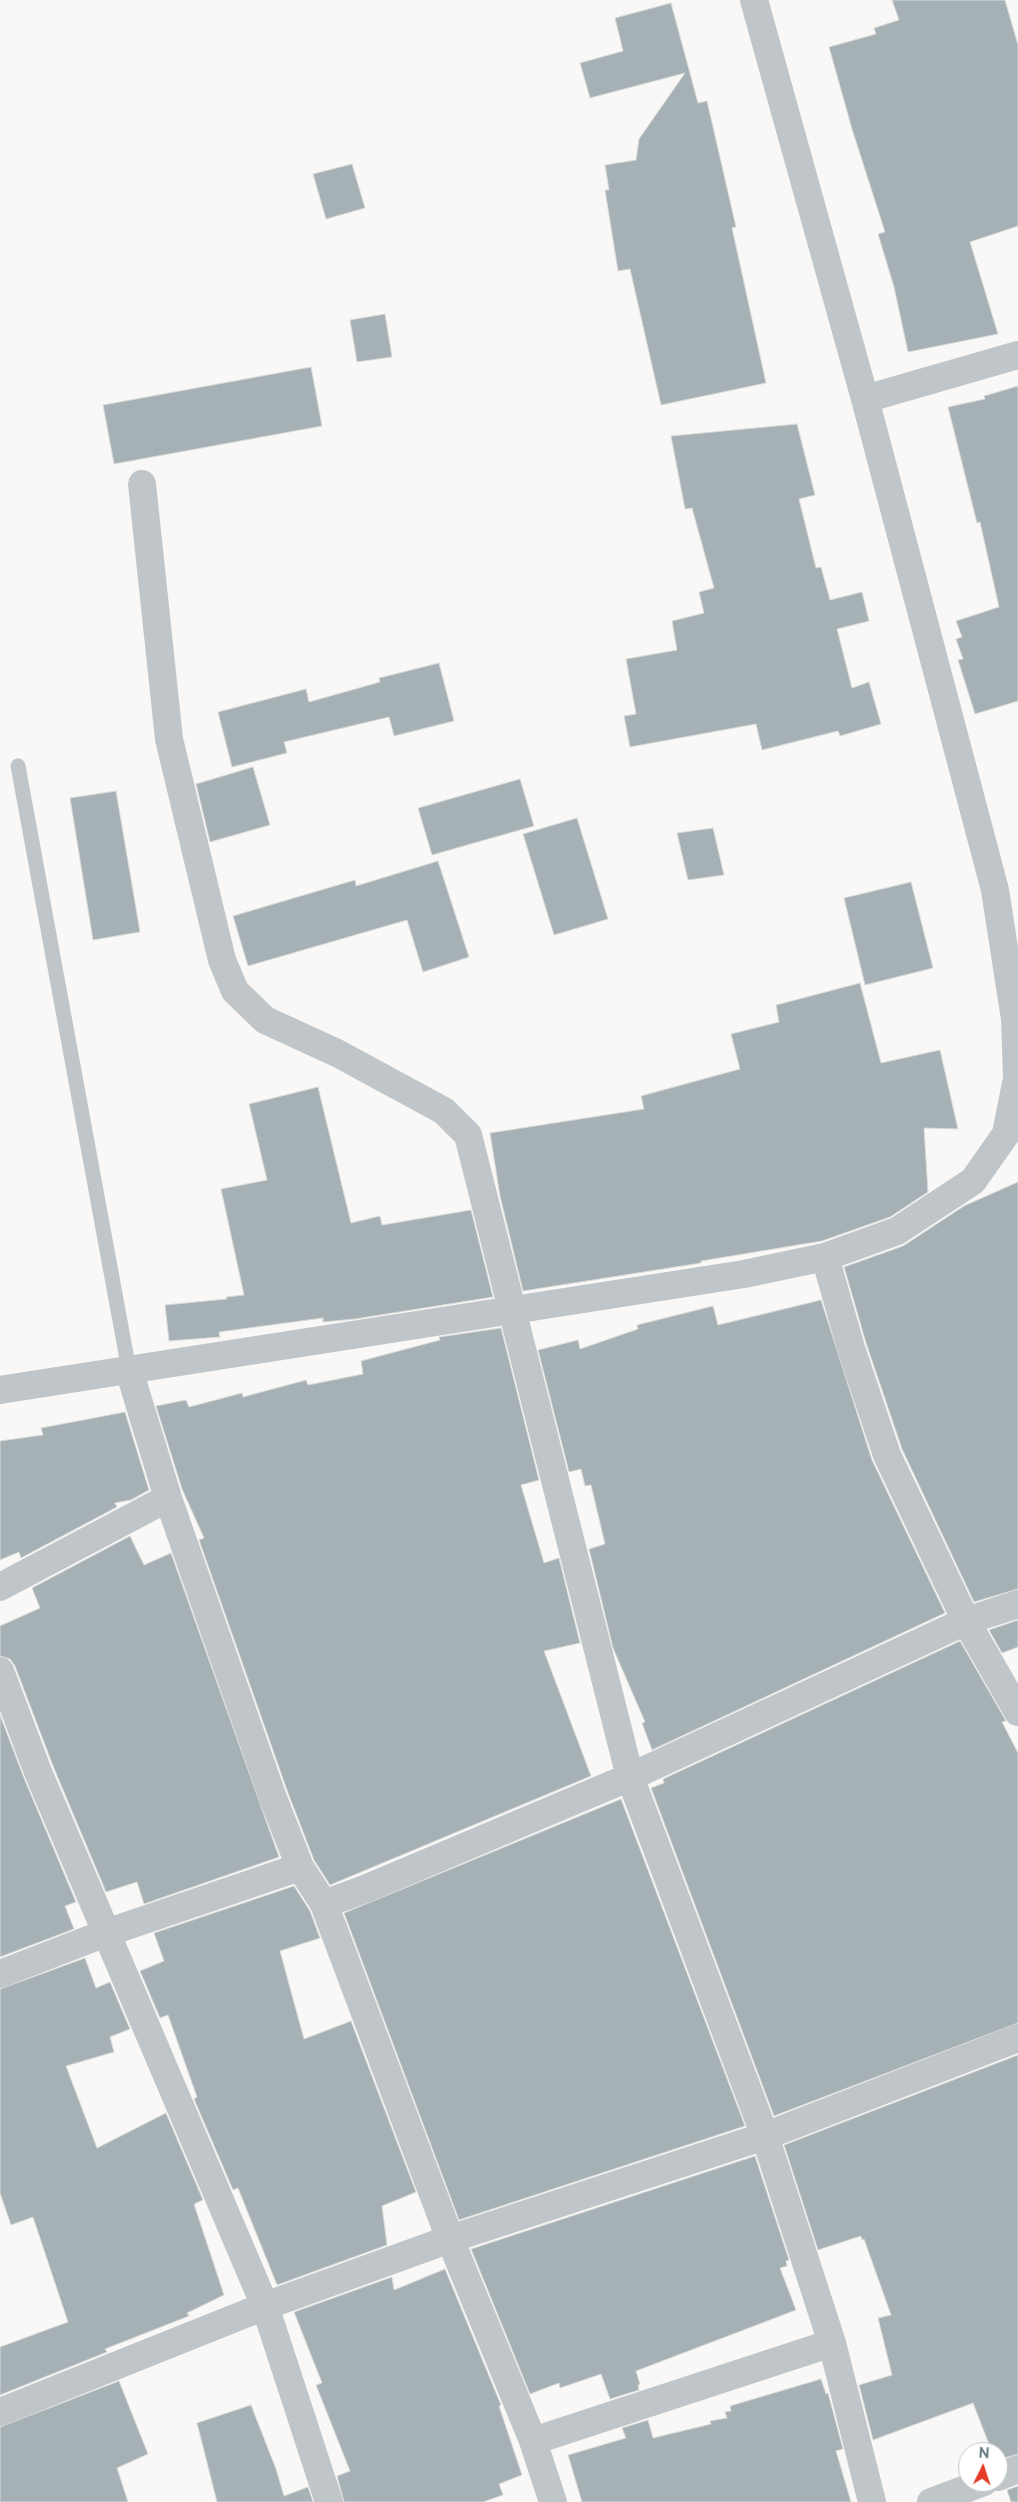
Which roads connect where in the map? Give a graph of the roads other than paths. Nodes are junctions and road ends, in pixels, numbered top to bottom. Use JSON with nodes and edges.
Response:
{"nodes":[{"id":1,"x":754,"y":0,"type":"edge"},
{"id":2,"x":1018,"y":355,"type":"edge"},
{"id":3,"x":865,"y":399,"type":"junction"},
{"id":4,"x":142,"y":484,"type":"dead end"},
{"id":5,"x":18,"y":766,"type":"dead end"},
{"id":6,"x":1012,"y":1133,"type":"edge"},
{"id":7,"x":825,"y":1257,"type":"junction"},
{"id":8,"x":511,"y":1309,"type":"junction"},
{"id":9,"x":130,"y":1370,"type":"junction"},
{"id":10,"x":0,"y":1390,"type":"edge"},
{"id":11,"x":168,"y":1498,"type":"junction"},
{"id":12,"x":0,"y":1587,"type":"edge"},
{"id":13,"x":1018,"y":1604,"type":"edge"},
{"id":14,"x":966,"y":1621,"type":"junction"},
{"id":15,"x":0,"y":1671,"type":"edge"},
{"id":16,"x":1018,"y":1712,"type":"edge"},
{"id":17,"x":630,"y":1778,"type":"junction"},
{"id":18,"x":300,"y":1867,"type":"junction"},
{"id":19,"x":324,"y":1904,"type":"junction"},
{"id":20,"x":106,"y":1933,"type":"junction"},
{"id":21,"x":0,"y":1974,"type":"edge"},
{"id":22,"x":1018,"y":2038,"type":"edge"},
{"id":23,"x":764,"y":2136,"type":"junction"},
{"id":24,"x":450,"y":2239,"type":"junction"},
{"id":25,"x":264,"y":2306,"type":"junction"},
{"id":26,"x":832,"y":2343,"type":"junction"},
{"id":27,"x":0,"y":2412,"type":"edge"},
{"id":28,"x":532,"y":2441,"type":"junction"},
{"id":29,"x":958,"y":2492,"type":"edge"},
{"id":30,"x":329,"y":2502,"type":"edge"},
{"id":31,"x":553,"y":2502,"type":"edge"},
{"id":32,"x":872,"y":2502,"type":"edge"},
{"id":33,"x":931,"y":2502,"type":"edge"}],
"edges":[{"from":1,"to":3,"type":"street"},
{"from":2,"to":3,"type":"street"},
{"from":3,"to":6,"type":"street"},
{"from":4,"to":8,"type":"street"},
{"from":5,"to":9,"type":"lane"},
{"from":6,"to":7,"type":"street"},
{"from":7,"to":8,"type":"street"},
{"from":7,"to":14,"type":"street"},
{"from":8,"to":9,"type":"street"},
{"from":8,"to":17,"type":"street"},
{"from":9,"to":10,"type":"street"},
{"from":9,"to":11,"type":"street"},
{"from":11,"to":12,"type":"street"},
{"from":11,"to":18,"type":"street"},
{"from":13,"to":14,"type":"street"},
{"from":14,"to":16,"type":"street"},
{"from":14,"to":17,"type":"street"},
{"from":15,"to":20,"type":"street"},
{"from":17,"to":19,"type":"street"},
{"from":17,"to":23,"type":"street"},
{"from":18,"to":19,"type":"street"},
{"from":18,"to":20,"type":"street"},
{"from":19,"to":24,"type":"street"},
{"from":20,"to":21,"type":"street"},
{"from":20,"to":25,"type":"street"},
{"from":22,"to":23,"type":"street"},
{"from":23,"to":24,"type":"street"},
{"from":23,"to":26,"type":"street"},
{"from":24,"to":25,"type":"street"},
{"from":24,"to":28,"type":"street"},
{"from":25,"to":27,"type":"street"},
{"from":25,"to":30,"type":"street"},
{"from":26,"to":28,"type":"street"},
{"from":26,"to":32,"type":"street"},
{"from":28,"to":31,"type":"street"},
{"from":29,"to":33,"type":"street"}]}
